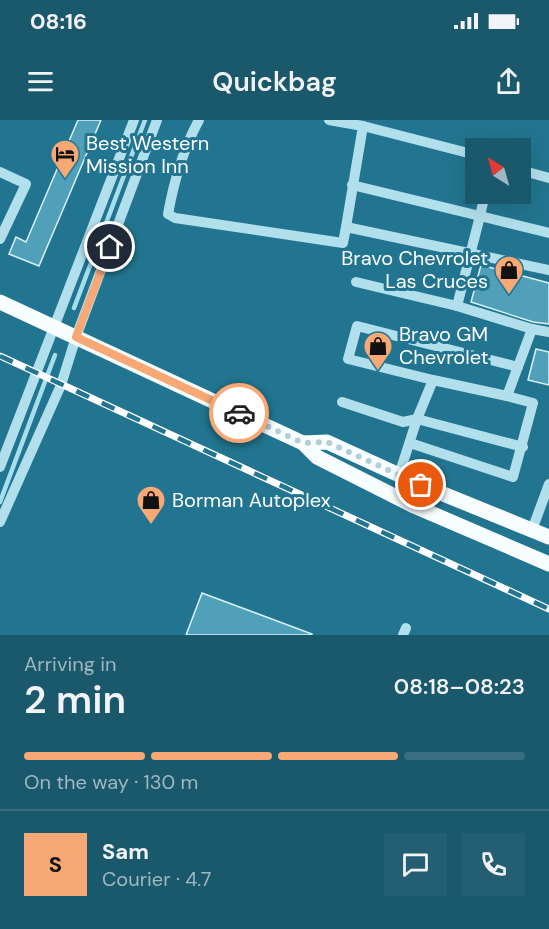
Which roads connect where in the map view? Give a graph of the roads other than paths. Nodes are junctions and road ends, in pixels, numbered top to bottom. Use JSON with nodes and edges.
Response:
{"nodes":[{"id":1,"x":134,"y":120,"type":"edge"},
{"id":2,"x":157,"y":120,"type":"edge"},
{"id":3,"x":199,"y":120,"type":"edge"},
{"id":4,"x":329,"y":120,"type":"edge"},
{"id":5,"x":363,"y":126,"type":"junction"},
{"id":6,"x":465,"y":152,"type":"edge"},
{"id":7,"x":0,"y":172,"type":"edge"},
{"id":8,"x":531,"y":174,"type":"edge"},
{"id":9,"x":549,"y":178,"type":"edge"},
{"id":10,"x":352,"y":185,"type":"junction"},
{"id":11,"x":483,"y":204,"type":"edge"},
{"id":12,"x":480,"y":216,"type":"junction"},
{"id":13,"x":346,"y":227,"type":"junction"},
{"id":14,"x":549,"y":233,"type":"edge"},
{"id":15,"x":0,"y":239,"type":"edge"},
{"id":16,"x":472,"y":253,"type":"junction"},
{"id":17,"x":549,"y":270,"type":"edge"},
{"id":18,"x":356,"y":282,"type":"dead end"},
{"id":19,"x":0,"y":302,"type":"edge"},
{"id":20,"x":457,"y":306,"type":"junction"},
{"id":21,"x":55,"y":328,"type":"junction"},
{"id":22,"x":532,"y":328,"type":"junction"},
{"id":23,"x":549,"y":332,"type":"edge"},
{"id":24,"x":76,"y":337,"type":"junction"},
{"id":25,"x":518,"y":367,"type":"junction"},
{"id":26,"x":433,"y":380,"type":"junction"},
{"id":27,"x":507,"y":396,"type":"junction"},
{"id":28,"x":342,"y":402,"type":"dead end"},
{"id":29,"x":417,"y":419,"type":"junction"},
{"id":30,"x":410,"y":442,"type":"junction"},
{"id":31,"x":303,"y":443,"type":"junction"},
{"id":32,"x":523,"y":447,"type":"junction"},
{"id":33,"x":0,"y":467,"type":"edge"},
{"id":34,"x":399,"y":475,"type":"junction"},
{"id":35,"x":549,"y":484,"type":"edge"},
{"id":36,"x":0,"y":522,"type":"edge"},
{"id":37,"x":532,"y":530,"type":"junction"},
{"id":38,"x":549,"y":537,"type":"edge"},
{"id":39,"x":549,"y":564,"type":"edge"}],
"edges":[{"from":1,"to":21,"type":"lane"},
{"from":2,"to":24,"type":"lane"},
{"from":3,"to":13,"type":"lane"},
{"from":4,"to":5,"type":"lane"},
{"from":5,"to":6,"type":"lane"},
{"from":5,"to":10,"type":"lane"},
{"from":7,"to":15,"type":"lane"},
{"from":8,"to":9,"type":"lane"},
{"from":10,"to":12,"type":"lane"},
{"from":10,"to":13,"type":"lane"},
{"from":11,"to":12,"type":"lane"},
{"from":12,"to":14,"type":"lane"},
{"from":12,"to":16,"type":"lane"},
{"from":13,"to":16,"type":"lane"},
{"from":16,"to":17,"type":"lane"},
{"from":16,"to":20,"type":"lane"},
{"from":18,"to":20,"type":"lane"},
{"from":19,"to":21,"type":"main road"},
{"from":20,"to":22,"type":"lane"},
{"from":21,"to":24,"type":"main road"},
{"from":21,"to":33,"type":"lane"},
{"from":22,"to":23,"type":"lane"},
{"from":22,"to":25,"type":"lane"},
{"from":24,"to":31,"type":"main road"},
{"from":24,"to":36,"type":"lane"},
{"from":25,"to":26,"type":"lane"},
{"from":25,"to":27,"type":"lane"},
{"from":26,"to":27,"type":"lane"},
{"from":26,"to":29,"type":"lane"},
{"from":27,"to":32,"type":"lane"},
{"from":28,"to":29,"type":"lane"},
{"from":29,"to":30,"type":"lane"},
{"from":29,"to":32,"type":"lane"},
{"from":30,"to":32,"type":"lane"},
{"from":30,"to":34,"type":"lane"},
{"from":31,"to":34,"type":"main road"},
{"from":31,"to":39,"type":"main road"},
{"from":34,"to":37,"type":"main road"},
{"from":35,"to":37,"type":"lane"},
{"from":37,"to":38,"type":"main road"}]}
